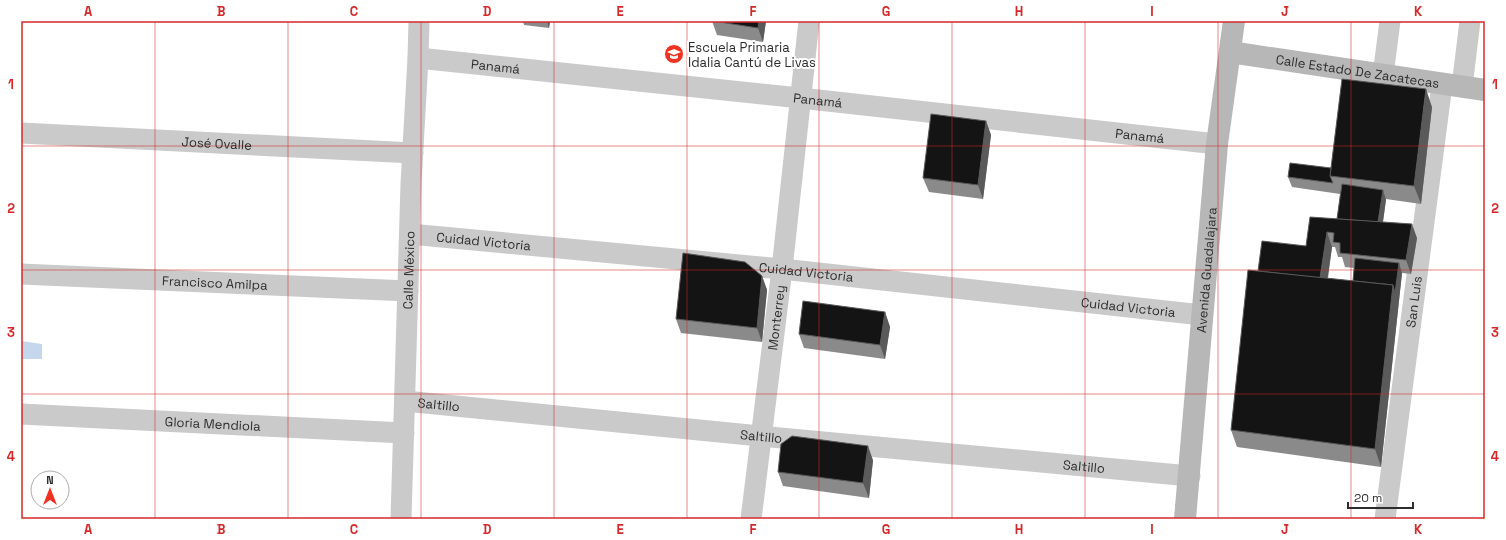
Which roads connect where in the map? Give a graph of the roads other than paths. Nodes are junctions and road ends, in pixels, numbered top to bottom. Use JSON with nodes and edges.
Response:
{"nodes":[{"id":1,"x":419,"y":21,"type":"edge"},
{"id":2,"x":809,"y":21,"type":"edge"},
{"id":3,"x":1234,"y":21,"type":"edge"},
{"id":4,"x":1390,"y":21,"type":"edge"},
{"id":5,"x":1470,"y":21,"type":"edge"},
{"id":6,"x":1230,"y":52,"type":"junction"},
{"id":7,"x":418,"y":58,"type":"junction"},
{"id":8,"x":1383,"y":75,"type":"junction"},
{"id":9,"x":1452,"y":86,"type":"junction"},
{"id":10,"x":1485,"y":90,"type":"edge"},
{"id":11,"x":800,"y":98,"type":"junction"},
{"id":12,"x":21,"y":133,"type":"edge"},
{"id":13,"x":1217,"y":144,"type":"junction"},
{"id":14,"x":412,"y":152,"type":"junction"},
{"id":15,"x":410,"y":234,"type":"junction"},
{"id":16,"x":782,"y":269,"type":"junction"},
{"id":17,"x":21,"y":274,"type":"edge"},
{"id":18,"x":408,"y":291,"type":"junction"},
{"id":19,"x":1202,"y":315,"type":"junction"},
{"id":20,"x":405,"y":401,"type":"junction"},
{"id":21,"x":21,"y":414,"type":"edge"},
{"id":22,"x":404,"y":433,"type":"junction"},
{"id":23,"x":760,"y":436,"type":"junction"},
{"id":24,"x":1190,"y":476,"type":"junction"},
{"id":25,"x":401,"y":519,"type":"edge"},
{"id":26,"x":751,"y":519,"type":"edge"},
{"id":27,"x":1185,"y":519,"type":"edge"},
{"id":28,"x":1385,"y":519,"type":"edge"}],
"edges":[{"from":1,"to":7,"type":"street","name":"Calle México"},
{"from":2,"to":11,"type":"street","name":"Monterrey"},
{"from":3,"to":6,"type":"main road","name":"Avenida Guadalajara"},
{"from":4,"to":8,"type":"street"},
{"from":5,"to":9,"type":"street","name":"San Luis"},
{"from":6,"to":8,"type":"main road","name":"Calle Estado De Zacatecas"},
{"from":6,"to":13,"type":"main road","name":"Avenida Guadalajara"},
{"from":7,"to":11,"type":"street","name":"Panamá"},
{"from":7,"to":14,"type":"street","name":"Calle México"},
{"from":8,"to":9,"type":"main road","name":"Calle Estado De Zacatecas"},
{"from":9,"to":10,"type":"main road","name":"Calle Estado De Zacatecas"},
{"from":9,"to":28,"type":"street","name":"San Luis"},
{"from":11,"to":13,"type":"street","name":"Panamá"},
{"from":11,"to":16,"type":"street","name":"Monterrey"},
{"from":12,"to":14,"type":"street","name":"José Ovalle"},
{"from":13,"to":19,"type":"main road","name":"Avenida Guadalajara"},
{"from":14,"to":15,"type":"street","name":"Calle México"},
{"from":15,"to":16,"type":"street","name":"Cuidad Victoria"},
{"from":15,"to":18,"type":"street","name":"Calle México"},
{"from":16,"to":19,"type":"street","name":"Cuidad Victoria"},
{"from":16,"to":23,"type":"street","name":"Monterrey"},
{"from":17,"to":18,"type":"street","name":"Francisco Amilpa"},
{"from":18,"to":20,"type":"street","name":"Calle México"},
{"from":19,"to":24,"type":"main road","name":"Avenida Guadalajara"},
{"from":20,"to":22,"type":"street","name":"Calle México"},
{"from":20,"to":23,"type":"street","name":"Saltillo"},
{"from":21,"to":22,"type":"street","name":"Gloria Mendiola"},
{"from":22,"to":25,"type":"street","name":"Calle México"},
{"from":23,"to":24,"type":"street","name":"Saltillo"},
{"from":23,"to":26,"type":"street","name":"Monterrey"},
{"from":24,"to":27,"type":"main road","name":"Avenida Guadalajara"}]}
